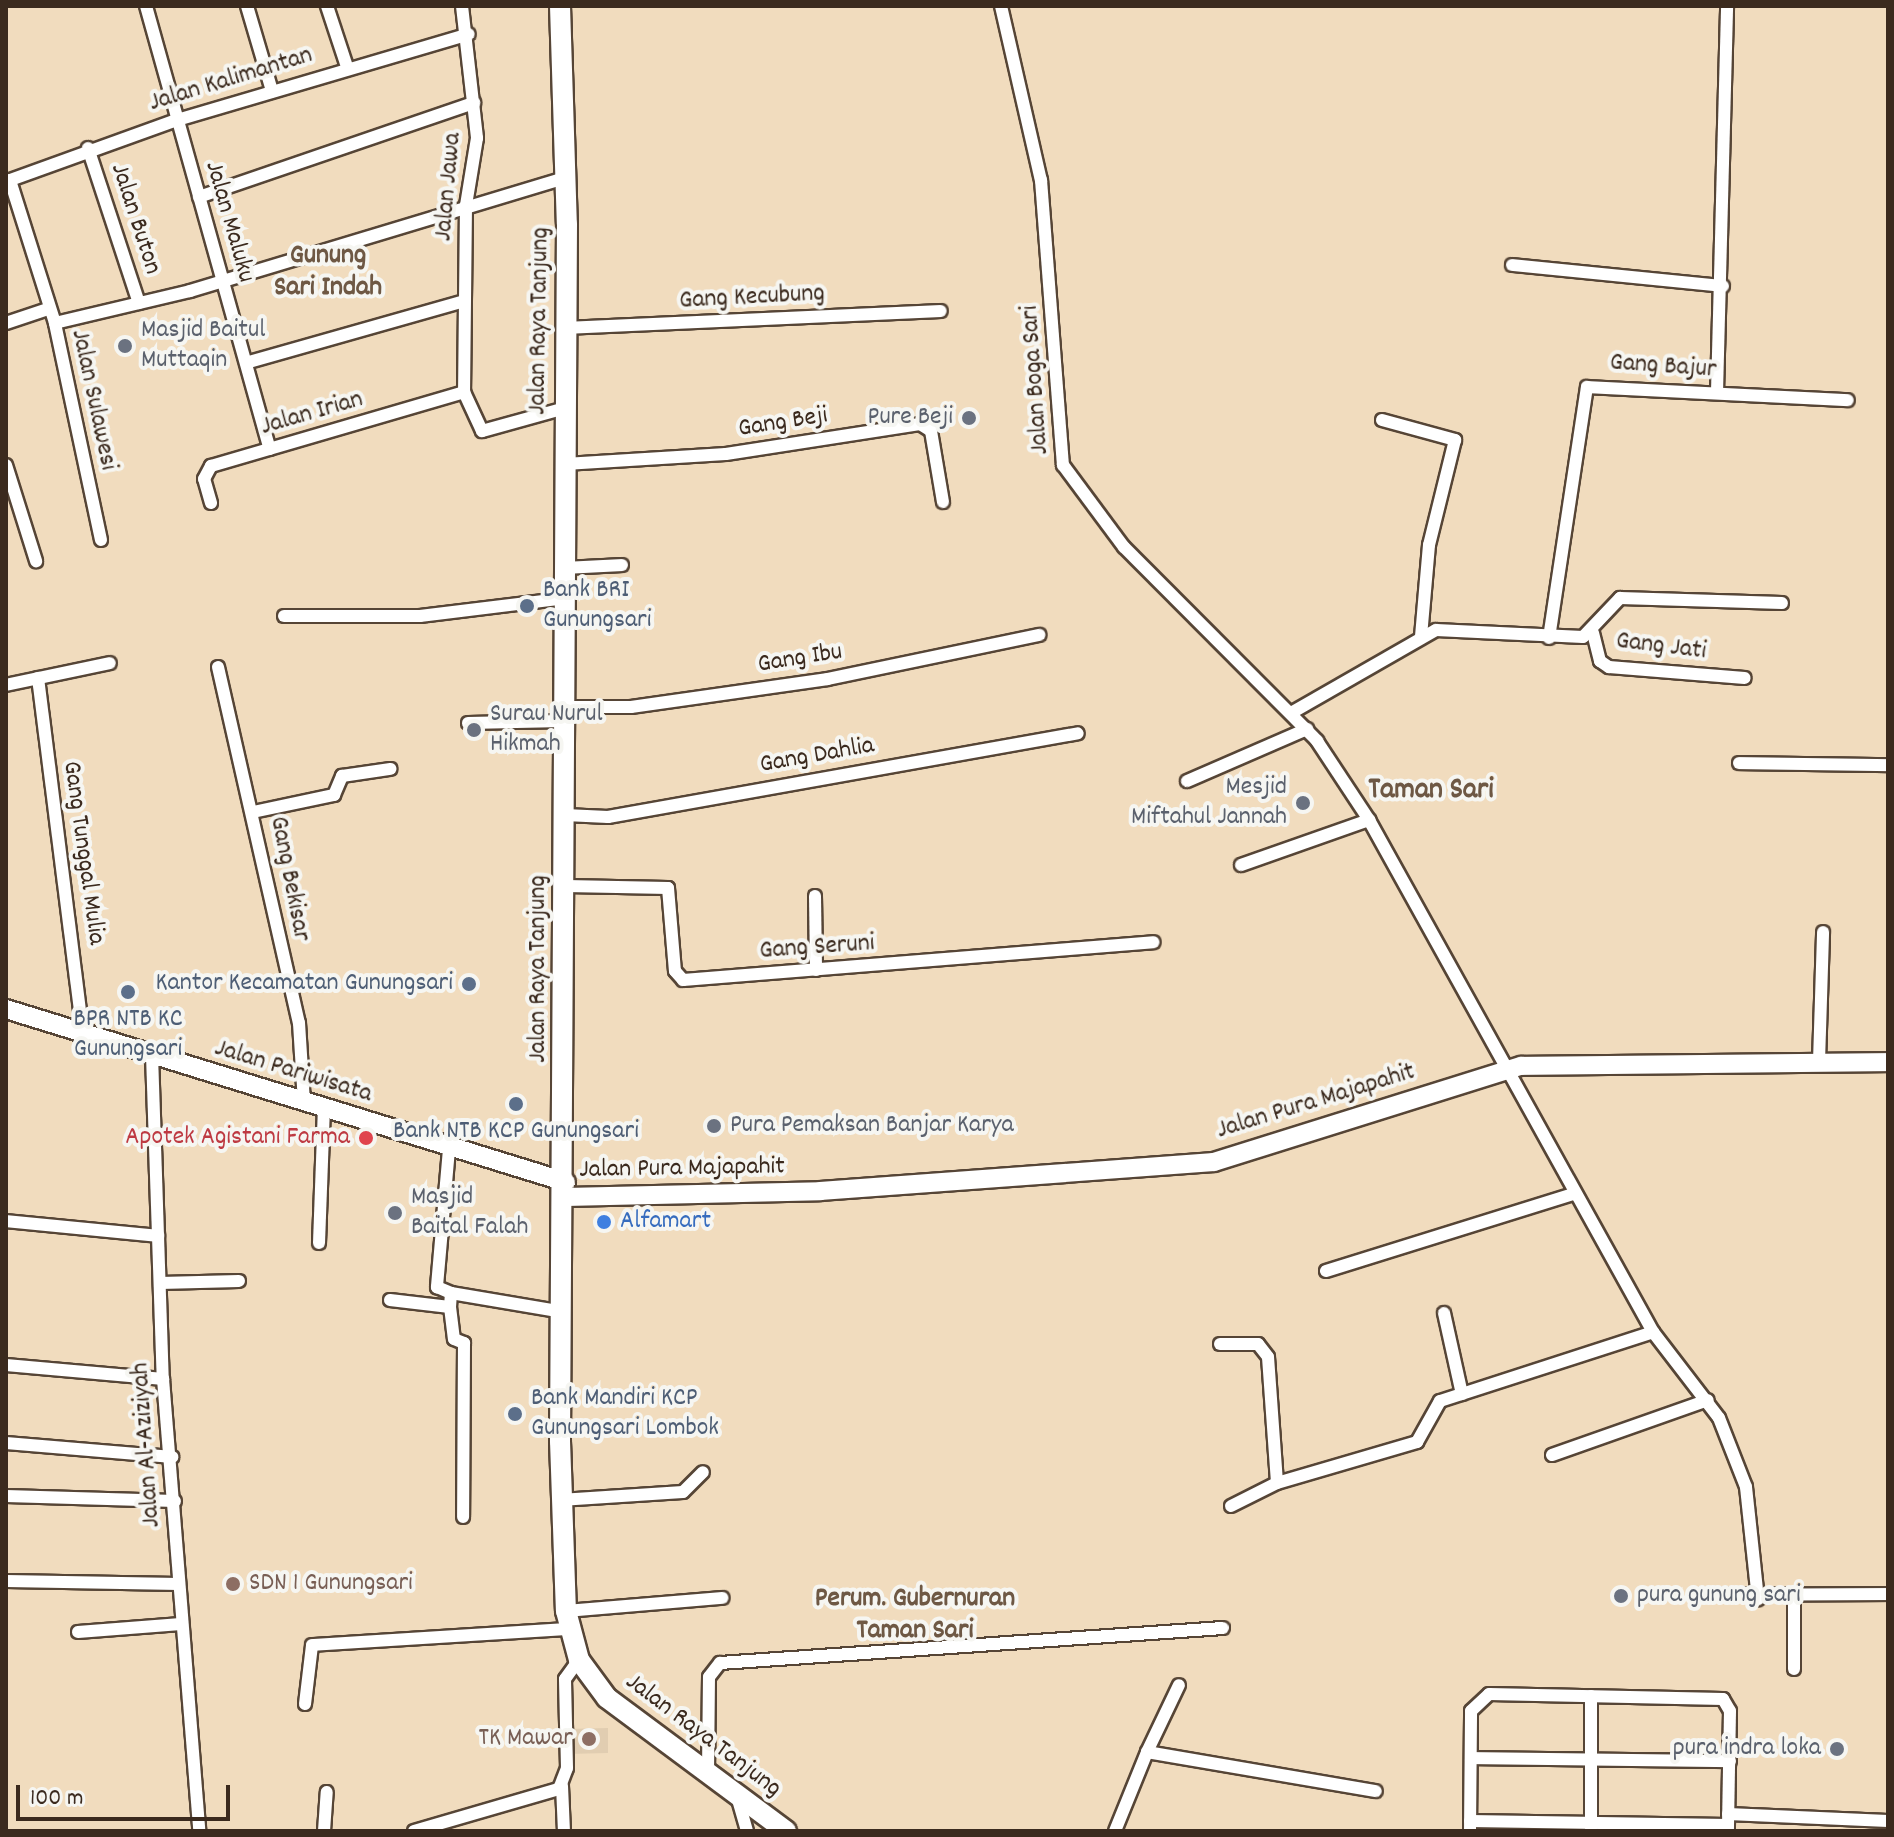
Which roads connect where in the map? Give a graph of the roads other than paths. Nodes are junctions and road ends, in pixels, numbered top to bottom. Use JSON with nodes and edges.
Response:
{"nodes":[{"id":1,"x":146,"y":6,"type":"edge"},
{"id":2,"x":247,"y":6,"type":"edge"},
{"id":3,"x":327,"y":6,"type":"edge"},
{"id":4,"x":462,"y":6,"type":"edge"},
{"id":5,"x":560,"y":6,"type":"edge"},
{"id":6,"x":1001,"y":6,"type":"edge"},
{"id":7,"x":1727,"y":6,"type":"edge"},
{"id":8,"x":469,"y":34,"type":"junction"},
{"id":9,"x":347,"y":67,"type":"junction"},
{"id":10,"x":272,"y":91,"type":"junction"},
{"id":11,"x":474,"y":103,"type":"junction"},
{"id":12,"x":177,"y":120,"type":"junction"},
{"id":13,"x":88,"y":148,"type":"junction"},
{"id":14,"x":567,"y":177,"type":"junction"},
{"id":15,"x":10,"y":180,"type":"joint"},
{"id":16,"x":199,"y":197,"type":"junction"},
{"id":17,"x":466,"y":205,"type":"junction"},
{"id":18,"x":1512,"y":265,"type":"dead end"},
{"id":19,"x":222,"y":280,"type":"junction"},
{"id":20,"x":1723,"y":286,"type":"junction"},
{"id":21,"x":464,"y":301,"type":"junction"},
{"id":22,"x":139,"y":303,"type":"junction"},
{"id":23,"x":45,"y":310,"type":"junction"},
{"id":24,"x":941,"y":311,"type":"dead end"},
{"id":25,"x":6,"y":323,"type":"edge"},
{"id":26,"x":55,"y":323,"type":"junction"},
{"id":27,"x":565,"y":328,"type":"junction"},
{"id":28,"x":249,"y":362,"type":"junction"},
{"id":29,"x":464,"y":392,"type":"junction"},
{"id":30,"x":1717,"y":392,"type":"junction"},
{"id":31,"x":1848,"y":400,"type":"dead end"},
{"id":32,"x":565,"y":408,"type":"junction"},
{"id":33,"x":1382,"y":420,"type":"dead end"},
{"id":34,"x":270,"y":449,"type":"junction"},
{"id":35,"x":565,"y":464,"type":"junction"},
{"id":36,"x":6,"y":465,"type":"edge"},
{"id":37,"x":943,"y":502,"type":"dead end"},
{"id":38,"x":211,"y":503,"type":"dead end"},
{"id":39,"x":101,"y":540,"type":"dead end"},
{"id":40,"x":36,"y":561,"type":"dead end"},
{"id":41,"x":622,"y":565,"type":"dead end"},
{"id":42,"x":565,"y":568,"type":"junction"},
{"id":43,"x":566,"y":598,"type":"junction"},
{"id":44,"x":1782,"y":603,"type":"dead end"},
{"id":45,"x":284,"y":616,"type":"dead end"},
{"id":46,"x":1593,"y":633,"type":"junction"},
{"id":47,"x":1039,"y":635,"type":"dead end"},
{"id":48,"x":1421,"y":636,"type":"junction"},
{"id":49,"x":1549,"y":638,"type":"junction"},
{"id":50,"x":110,"y":663,"type":"dead end"},
{"id":51,"x":218,"y":667,"type":"dead end"},
{"id":52,"x":38,"y":678,"type":"junction"},
{"id":53,"x":1745,"y":678,"type":"dead end"},
{"id":54,"x":6,"y":685,"type":"edge"},
{"id":55,"x":1291,"y":713,"type":"junction"},
{"id":56,"x":564,"y":714,"type":"junction"},
{"id":57,"x":468,"y":723,"type":"dead end"},
{"id":58,"x":1307,"y":729,"type":"junction"},
{"id":59,"x":1078,"y":733,"type":"dead end"},
{"id":60,"x":1739,"y":763,"type":"dead end"},
{"id":61,"x":1888,"y":765,"type":"edge"},
{"id":62,"x":390,"y":769,"type":"dead end"},
{"id":63,"x":1187,"y":781,"type":"dead end"},
{"id":64,"x":253,"y":812,"type":"junction"},
{"id":65,"x":565,"y":815,"type":"junction"},
{"id":66,"x":1369,"y":820,"type":"junction"},
{"id":67,"x":1241,"y":865,"type":"dead end"},
{"id":68,"x":566,"y":886,"type":"junction"},
{"id":69,"x":815,"y":896,"type":"dead end"},
{"id":70,"x":1823,"y":932,"type":"dead end"},
{"id":71,"x":1153,"y":942,"type":"dead end"},
{"id":72,"x":816,"y":970,"type":"junction"},
{"id":73,"x":6,"y":1009,"type":"edge"},
{"id":74,"x":83,"y":1033,"type":"junction"},
{"id":75,"x":152,"y":1055,"type":"junction"},
{"id":76,"x":1819,"y":1062,"type":"junction"},
{"id":77,"x":1888,"y":1062,"type":"edge"},
{"id":78,"x":1511,"y":1067,"type":"junction"},
{"id":79,"x":304,"y":1102,"type":"junction"},
{"id":80,"x":324,"y":1109,"type":"junction"},
{"id":81,"x":449,"y":1149,"type":"junction"},
{"id":82,"x":566,"y":1190,"type":"junction"},
{"id":83,"x":1573,"y":1194,"type":"junction"},
{"id":84,"x":6,"y":1221,"type":"edge"},
{"id":85,"x":158,"y":1236,"type":"junction"},
{"id":86,"x":319,"y":1243,"type":"dead end"},
{"id":87,"x":1326,"y":1271,"type":"dead end"},
{"id":88,"x":239,"y":1281,"type":"dead end"},
{"id":89,"x":160,"y":1283,"type":"junction"},
{"id":90,"x":451,"y":1293,"type":"junction"},
{"id":91,"x":390,"y":1300,"type":"dead end"},
{"id":92,"x":450,"y":1307,"type":"junction"},
{"id":93,"x":563,"y":1312,"type":"junction"},
{"id":94,"x":1444,"y":1313,"type":"dead end"},
{"id":95,"x":1653,"y":1332,"type":"junction"},
{"id":96,"x":1220,"y":1344,"type":"dead end"},
{"id":97,"x":6,"y":1365,"type":"edge"},
{"id":98,"x":163,"y":1379,"type":"junction"},
{"id":99,"x":1462,"y":1394,"type":"junction"},
{"id":100,"x":1708,"y":1400,"type":"junction"},
{"id":101,"x":6,"y":1443,"type":"edge"},
{"id":102,"x":1552,"y":1455,"type":"dead end"},
{"id":103,"x":172,"y":1457,"type":"junction"},
{"id":104,"x":703,"y":1472,"type":"dead end"},
{"id":105,"x":1277,"y":1483,"type":"junction"},
{"id":106,"x":6,"y":1496,"type":"edge"},
{"id":107,"x":560,"y":1500,"type":"junction"},
{"id":108,"x":175,"y":1501,"type":"junction"},
{"id":109,"x":1231,"y":1506,"type":"dead end"},
{"id":110,"x":463,"y":1517,"type":"dead end"},
{"id":111,"x":6,"y":1581,"type":"edge"},
{"id":112,"x":179,"y":1584,"type":"junction"},
{"id":113,"x":1888,"y":1594,"type":"edge"},
{"id":114,"x":1698,"y":1595,"type":"dead end"},
{"id":115,"x":1794,"y":1597,"type":"junction"},
{"id":116,"x":722,"y":1598,"type":"dead end"},
{"id":117,"x":1758,"y":1599,"type":"junction"},
{"id":118,"x":568,"y":1620,"type":"junction"},
{"id":119,"x":181,"y":1624,"type":"junction"},
{"id":120,"x":1223,"y":1628,"type":"dead end"},
{"id":121,"x":78,"y":1632,"type":"dead end"},
{"id":122,"x":579,"y":1660,"type":"junction"},
{"id":123,"x":1794,"y":1669,"type":"dead end"},
{"id":124,"x":1179,"y":1685,"type":"dead end"},
{"id":125,"x":1591,"y":1696,"type":"junction"},
{"id":126,"x":305,"y":1704,"type":"dead end"},
{"id":127,"x":1147,"y":1752,"type":"junction"},
{"id":128,"x":1471,"y":1758,"type":"junction"},
{"id":129,"x":1590,"y":1760,"type":"junction"},
{"id":130,"x":1730,"y":1761,"type":"junction"},
{"id":131,"x":708,"y":1772,"type":"junction"},
{"id":132,"x":562,"y":1786,"type":"junction"},
{"id":133,"x":1376,"y":1791,"type":"dead end"},
{"id":134,"x":327,"y":1792,"type":"dead end"},
{"id":135,"x":737,"y":1796,"type":"junction"},
{"id":136,"x":1885,"y":1820,"type":"edge"},
{"id":137,"x":1728,"y":1823,"type":"edge"},
{"id":138,"x":1470,"y":1826,"type":"edge"},
{"id":139,"x":1595,"y":1826,"type":"edge"},
{"id":140,"x":199,"y":1831,"type":"edge"},
{"id":141,"x":324,"y":1831,"type":"edge"},
{"id":142,"x":414,"y":1831,"type":"edge"},
{"id":143,"x":564,"y":1831,"type":"edge"},
{"id":144,"x":747,"y":1831,"type":"edge"},
{"id":145,"x":786,"y":1831,"type":"edge"},
{"id":146,"x":1115,"y":1831,"type":"edge"}],
"edges":[{"from":1,"to":12,"type":"street","name":"Jalan Maluku"},
{"from":2,"to":10,"type":"street"},
{"from":3,"to":9,"type":"street"},
{"from":4,"to":8,"type":"street","name":"Jalan Jawa"},
{"from":5,"to":14,"type":"main road","name":"Jalan Raya Tanjung"},
{"from":6,"to":55,"type":"street","name":"Jalan Boga Sari"},
{"from":7,"to":20,"type":"street"},
{"from":8,"to":9,"type":"street","name":"Jalan Kalimantan"},
{"from":8,"to":11,"type":"street","name":"Jalan Jawa"},
{"from":9,"to":10,"type":"street","name":"Jalan Kalimantan"},
{"from":10,"to":12,"type":"street","name":"Jalan Kalimantan"},
{"from":11,"to":16,"type":"street"},
{"from":11,"to":17,"type":"street","name":"Jalan Jawa"},
{"from":12,"to":13,"type":"street","name":"Jalan Kalimantan"},
{"from":12,"to":16,"type":"street","name":"Jalan Maluku"},
{"from":13,"to":15,"type":"street","name":"Jalan Kalimantan"},
{"from":13,"to":22,"type":"street","name":"Jalan Buton"},
{"from":14,"to":17,"type":"street"},
{"from":14,"to":27,"type":"main road","name":"Jalan Raya Tanjung"},
{"from":15,"to":23,"type":"street","name":"Jalan Sulawesi"},
{"from":16,"to":19,"type":"street","name":"Jalan Maluku"},
{"from":17,"to":19,"type":"street"},
{"from":17,"to":21,"type":"street","name":"Jalan Jawa"},
{"from":18,"to":20,"type":"street"},
{"from":19,"to":22,"type":"street"},
{"from":19,"to":28,"type":"street","name":"Jalan Maluku"},
{"from":20,"to":30,"type":"street"},
{"from":21,"to":28,"type":"street"},
{"from":21,"to":29,"type":"street","name":"Jalan Jawa"},
{"from":22,"to":26,"type":"street"},
{"from":23,"to":25,"type":"street"},
{"from":23,"to":26,"type":"street","name":"Jalan Sulawesi"},
{"from":24,"to":27,"type":"street","name":"Gang Kecubung"},
{"from":26,"to":39,"type":"street","name":"Jalan Sulawesi"},
{"from":27,"to":32,"type":"main road","name":"Jalan Raya Tanjung"},
{"from":28,"to":34,"type":"street","name":"Jalan Maluku"},
{"from":29,"to":32,"type":"street","name":"Jalan Jawa"},
{"from":29,"to":34,"type":"street","name":"Jalan Irian"},
{"from":30,"to":31,"type":"street","name":"Gang Bajur"},
{"from":30,"to":49,"type":"street","name":"Gang Bajur"},
{"from":32,"to":35,"type":"main road","name":"Jalan Raya Tanjung"},
{"from":33,"to":48,"type":"street"},
{"from":34,"to":38,"type":"street","name":"Jalan Irian"},
{"from":35,"to":37,"type":"street","name":"Gang Beji"},
{"from":35,"to":42,"type":"main road","name":"Jalan Raya Tanjung"},
{"from":36,"to":40,"type":"street"},
{"from":41,"to":42,"type":"street"},
{"from":42,"to":43,"type":"main road","name":"Jalan Raya Tanjung"},
{"from":43,"to":45,"type":"street"},
{"from":43,"to":56,"type":"main road","name":"Jalan Raya Tanjung"},
{"from":44,"to":46,"type":"street"},
{"from":46,"to":49,"type":"street"},
{"from":46,"to":53,"type":"street","name":"Gang Jati"},
{"from":47,"to":56,"type":"street","name":"Gang Ibu"},
{"from":48,"to":49,"type":"street"},
{"from":48,"to":55,"type":"street"},
{"from":50,"to":52,"type":"street"},
{"from":51,"to":64,"type":"street","name":"Gang Bekisar"},
{"from":52,"to":54,"type":"street"},
{"from":52,"to":74,"type":"street","name":"Gang Tunggal Mulia"},
{"from":55,"to":58,"type":"street","name":"Jalan Boga Sari"},
{"from":56,"to":57,"type":"street","name":"Gang Ibu"},
{"from":56,"to":65,"type":"main road","name":"Jalan Raya Tanjung"},
{"from":58,"to":63,"type":"street"},
{"from":58,"to":66,"type":"street","name":"Jalan Boga Sari"},
{"from":59,"to":65,"type":"street","name":"Gang Dahlia"},
{"from":60,"to":61,"type":"street"},
{"from":62,"to":64,"type":"street"},
{"from":64,"to":79,"type":"street","name":"Gang Bekisar"},
{"from":65,"to":68,"type":"main road","name":"Jalan Raya Tanjung"},
{"from":66,"to":67,"type":"street"},
{"from":66,"to":78,"type":"street","name":"Jalan Boga Sari"},
{"from":68,"to":72,"type":"street","name":"Gang Seruni"},
{"from":68,"to":82,"type":"main road","name":"Jalan Raya Tanjung"},
{"from":69,"to":72,"type":"street"},
{"from":70,"to":76,"type":"street"},
{"from":71,"to":72,"type":"street","name":"Gang Seruni"},
{"from":73,"to":74,"type":"street","name":"Jalan Pariwisata"},
{"from":74,"to":75,"type":"street","name":"Jalan Pariwisata"},
{"from":75,"to":79,"type":"street","name":"Jalan Pariwisata"},
{"from":75,"to":85,"type":"street","name":"Jalan Al-Aziziyah"},
{"from":76,"to":77,"type":"street","name":"Jalan Pura Majapahit"},
{"from":76,"to":78,"type":"street","name":"Jalan Pura Majapahit"},
{"from":78,"to":82,"type":"street","name":"Jalan Pura Majapahit"},
{"from":78,"to":83,"type":"street","name":"Jalan Boga Sari"},
{"from":79,"to":80,"type":"street","name":"Jalan Pariwisata"},
{"from":80,"to":81,"type":"street","name":"Jalan Pariwisata"},
{"from":80,"to":86,"type":"street"},
{"from":81,"to":82,"type":"street","name":"Jalan Pariwisata"},
{"from":81,"to":90,"type":"street"},
{"from":82,"to":93,"type":"main road","name":"Jalan Raya Tanjung"},
{"from":83,"to":87,"type":"street"},
{"from":83,"to":95,"type":"street","name":"Jalan Boga Sari"},
{"from":84,"to":85,"type":"street"},
{"from":85,"to":89,"type":"street","name":"Jalan Al-Aziziyah"},
{"from":88,"to":89,"type":"street"},
{"from":89,"to":98,"type":"street","name":"Jalan Al-Aziziyah"},
{"from":90,"to":92,"type":"street"},
{"from":90,"to":93,"type":"street"},
{"from":91,"to":92,"type":"street"},
{"from":92,"to":110,"type":"street"},
{"from":93,"to":107,"type":"main road","name":"Jalan Raya Tanjung"},
{"from":94,"to":99,"type":"street"},
{"from":95,"to":99,"type":"street"},
{"from":95,"to":100,"type":"street","name":"Jalan Boga Sari"},
{"from":96,"to":105,"type":"street"},
{"from":97,"to":98,"type":"street"},
{"from":98,"to":103,"type":"street","name":"Jalan Al-Aziziyah"},
{"from":99,"to":105,"type":"street"},
{"from":100,"to":102,"type":"street"},
{"from":100,"to":117,"type":"street","name":"Jalan Boga Sari"},
{"from":101,"to":103,"type":"street"},
{"from":103,"to":108,"type":"street","name":"Jalan Al-Aziziyah"},
{"from":104,"to":107,"type":"street"},
{"from":105,"to":109,"type":"street"},
{"from":106,"to":108,"type":"street"},
{"from":107,"to":118,"type":"main road","name":"Jalan Raya Tanjung"},
{"from":108,"to":112,"type":"street","name":"Jalan Al-Aziziyah"},
{"from":111,"to":112,"type":"street"},
{"from":112,"to":119,"type":"street","name":"Jalan Al-Aziziyah"},
{"from":113,"to":115,"type":"street"},
{"from":114,"to":117,"type":"street"},
{"from":115,"to":117,"type":"street"},
{"from":115,"to":123,"type":"street"},
{"from":116,"to":118,"type":"street"},
{"from":118,"to":122,"type":"main road","name":"Jalan Raya Tanjung"},
{"from":118,"to":126,"type":"street"},
{"from":119,"to":121,"type":"street"},
{"from":119,"to":140,"type":"street","name":"Jalan Al-Aziziyah"},
{"from":120,"to":131,"type":"street"},
{"from":122,"to":131,"type":"main road","name":"Jalan Raya Tanjung"},
{"from":122,"to":132,"type":"street"},
{"from":124,"to":127,"type":"street"},
{"from":125,"to":128,"type":"street"},
{"from":125,"to":129,"type":"street"},
{"from":125,"to":130,"type":"street"},
{"from":127,"to":133,"type":"street"},
{"from":127,"to":146,"type":"street"},
{"from":128,"to":129,"type":"street"},
{"from":128,"to":138,"type":"street"},
{"from":129,"to":130,"type":"street"},
{"from":129,"to":139,"type":"street"},
{"from":130,"to":137,"type":"street"},
{"from":131,"to":135,"type":"main road","name":"Jalan Raya Tanjung"},
{"from":132,"to":142,"type":"street"},
{"from":132,"to":143,"type":"street"},
{"from":134,"to":141,"type":"street"},
{"from":135,"to":144,"type":"street"},
{"from":135,"to":145,"type":"main road","name":"Jalan Raya Tanjung"},
{"from":136,"to":137,"type":"street"},
{"from":137,"to":139,"type":"street"},
{"from":138,"to":139,"type":"street"}]}
